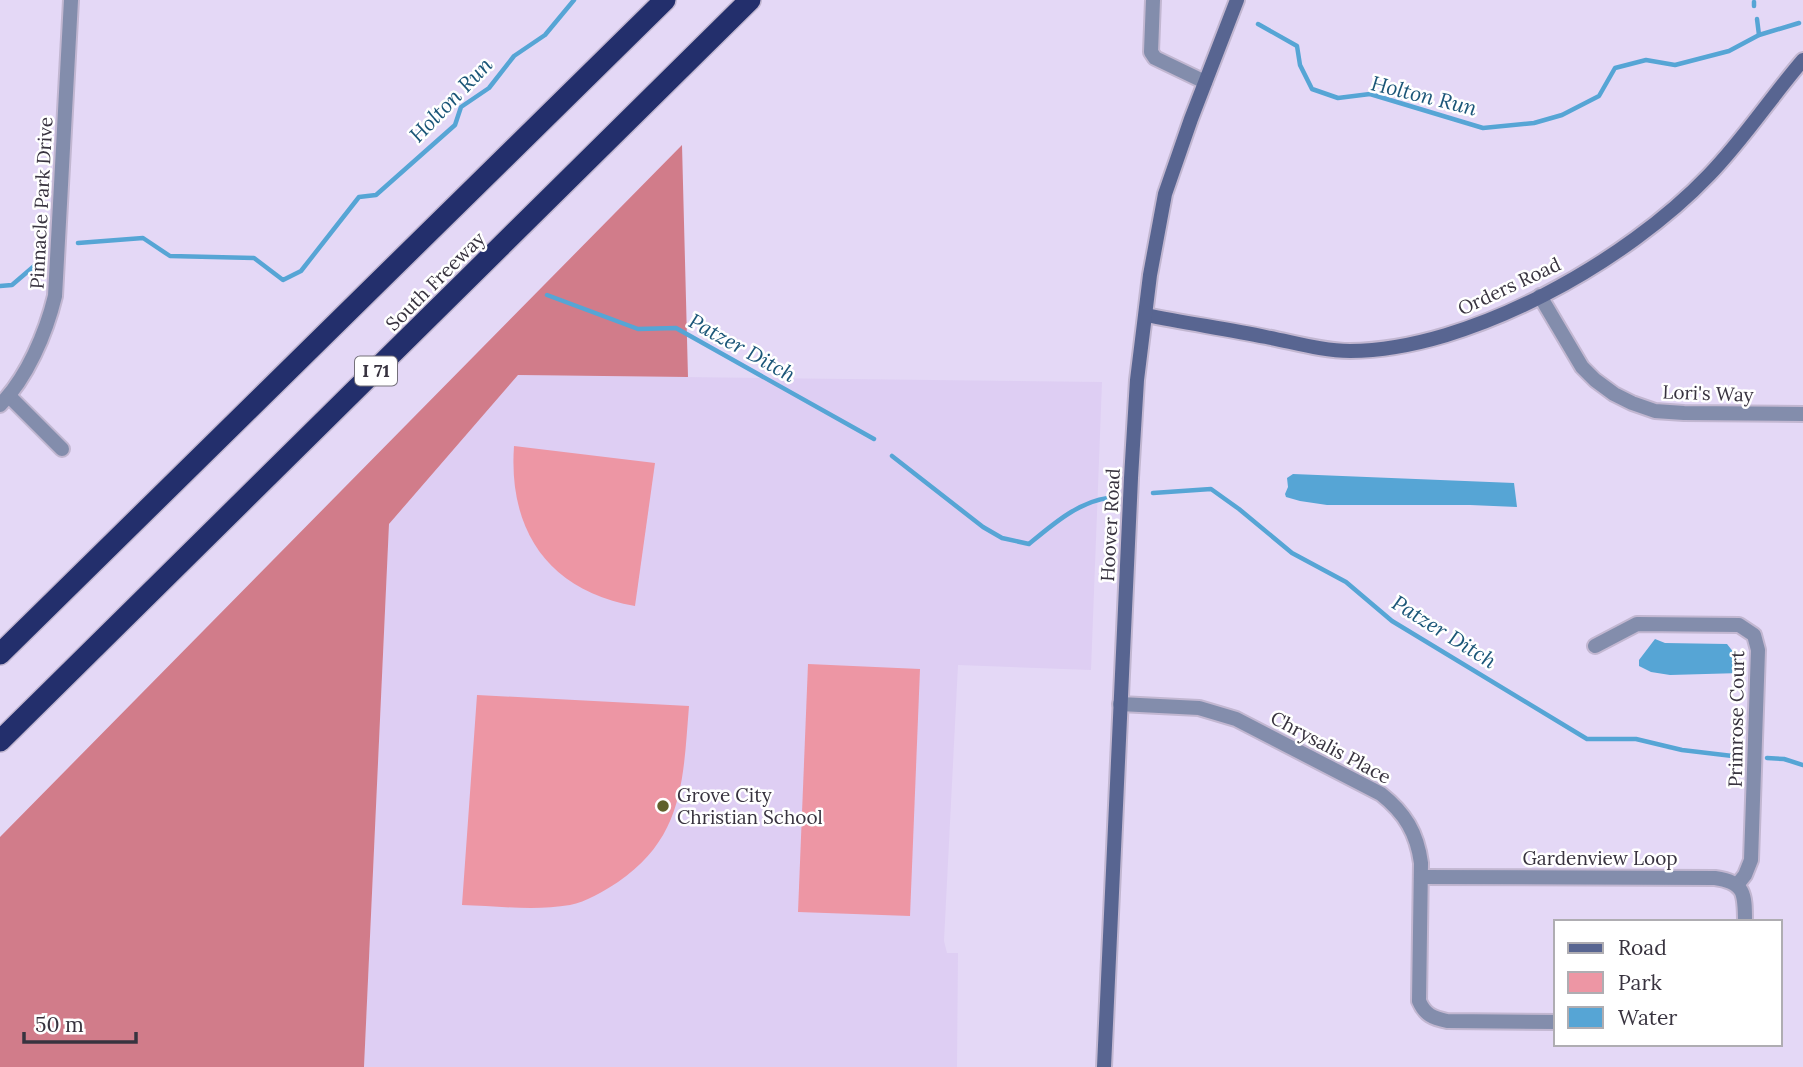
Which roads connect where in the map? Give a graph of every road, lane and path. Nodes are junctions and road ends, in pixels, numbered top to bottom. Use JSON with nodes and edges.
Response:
{"nodes":[{"id":1,"x":71,"y":0,"type":"edge"},
{"id":2,"x":664,"y":0,"type":"edge"},
{"id":3,"x":750,"y":0,"type":"edge"},
{"id":4,"x":1153,"y":0,"type":"edge"},
{"id":5,"x":1237,"y":0,"type":"edge"},
{"id":6,"x":1803,"y":60,"type":"edge"},
{"id":7,"x":1205,"y":82,"type":"junction"},
{"id":8,"x":1540,"y":296,"type":"junction"},
{"id":9,"x":1146,"y":316,"type":"junction"},
{"id":10,"x":4,"y":401,"type":"edge"},
{"id":11,"x":1803,"y":414,"type":"edge"},
{"id":12,"x":62,"y":449,"type":"dead end"},
{"id":13,"x":1595,"y":646,"type":"dead end"},
{"id":14,"x":0,"y":654,"type":"edge"},
{"id":15,"x":1121,"y":704,"type":"junction"},
{"id":16,"x":0,"y":741,"type":"edge"},
{"id":17,"x":1421,"y":877,"type":"junction"},
{"id":18,"x":1737,"y":885,"type":"junction"},
{"id":19,"x":1745,"y":920,"type":"edge"},
{"id":20,"x":1554,"y":1021,"type":"edge"},
{"id":21,"x":1104,"y":1067,"type":"edge"}],
"edges":[{"from":1,"to":10,"type":"street","name":"Pinnacle Park Drive"},
{"from":2,"to":14,"type":"highway","name":"South Freeway"},
{"from":3,"to":16,"type":"highway","name":"South Freeway","number":"I 71"},
{"from":4,"to":7,"type":"street"},
{"from":5,"to":7,"type":"main road","name":"Hoover Road"},
{"from":6,"to":8,"type":"main road","name":"Orders Road"},
{"from":7,"to":9,"type":"main road","name":"Hoover Road"},
{"from":8,"to":9,"type":"main road","name":"Orders Road"},
{"from":8,"to":11,"type":"street","name":"Lori's Way"},
{"from":9,"to":15,"type":"main road","name":"Hoover Road"},
{"from":10,"to":12,"type":"street"},
{"from":13,"to":18,"type":"street","name":"Primrose Court"},
{"from":15,"to":17,"type":"street","name":"Chrysalis Place"},
{"from":15,"to":21,"type":"main road","name":"Hoover Road"},
{"from":17,"to":18,"type":"street","name":"Gardenview Loop"},
{"from":17,"to":20,"type":"street","name":"Chrysalis Place"},
{"from":18,"to":19,"type":"street"}]}
